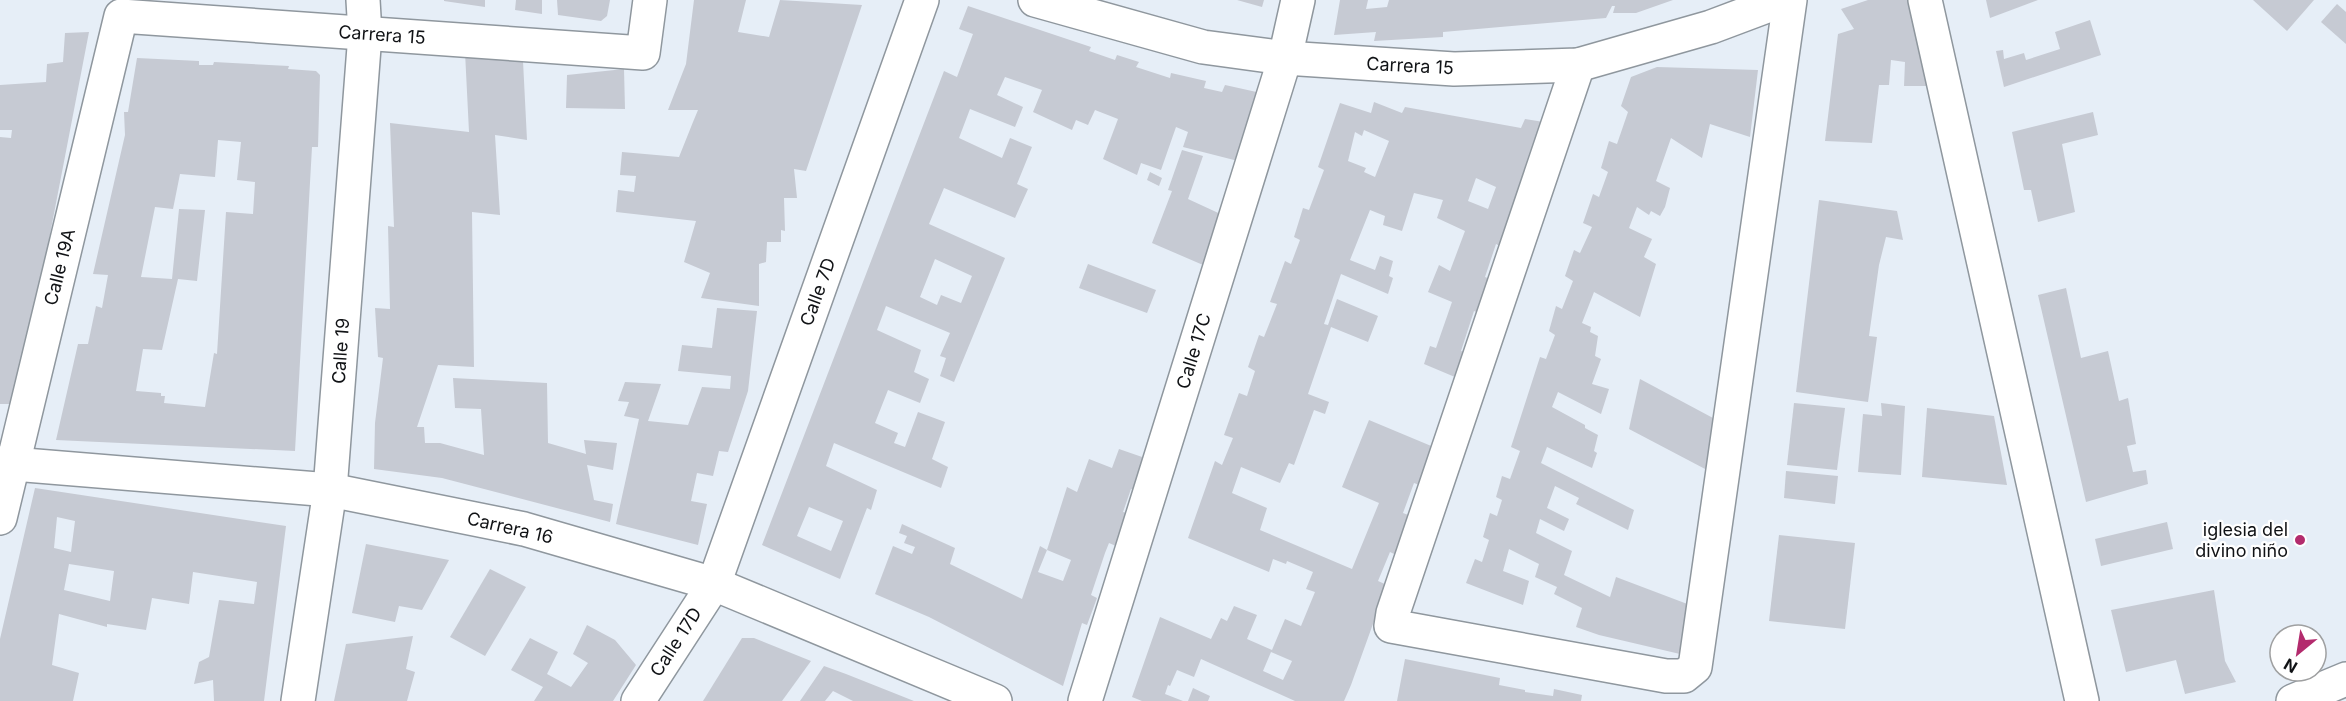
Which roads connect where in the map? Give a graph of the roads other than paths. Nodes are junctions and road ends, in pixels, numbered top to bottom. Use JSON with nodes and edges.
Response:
{"nodes":[{"id":1,"x":363,"y":0,"type":"edge"},
{"id":2,"x":650,"y":0,"type":"edge"},
{"id":3,"x":922,"y":0,"type":"edge"},
{"id":4,"x":1035,"y":0,"type":"edge"},
{"id":5,"x":1298,"y":0,"type":"edge"},
{"id":6,"x":1783,"y":0,"type":"edge"},
{"id":7,"x":1790,"y":0,"type":"edge"},
{"id":8,"x":1925,"y":0,"type":"edge"},
{"id":9,"x":122,"y":16,"type":"joint"},
{"id":10,"x":365,"y":34,"type":"junction"},
{"id":11,"x":1286,"y":58,"type":"junction"},
{"id":12,"x":1578,"y":65,"type":"junction"},
{"id":13,"x":6,"y":463,"type":"edge"},
{"id":14,"x":330,"y":490,"type":"junction"},
{"id":15,"x":0,"y":518,"type":"edge"},
{"id":16,"x":714,"y":584,"type":"junction"},
{"id":17,"x":2346,"y":679,"type":"edge"},
{"id":18,"x":298,"y":701,"type":"edge"},
{"id":19,"x":638,"y":701,"type":"edge"},
{"id":20,"x":995,"y":701,"type":"edge"},
{"id":21,"x":1085,"y":701,"type":"edge"},
{"id":22,"x":2082,"y":701,"type":"edge"},
{"id":23,"x":2293,"y":701,"type":"edge"}],
"edges":[{"from":1,"to":10,"type":"street","name":"Calle 19"},
{"from":2,"to":10,"type":"street","name":"Carrera 15"},
{"from":3,"to":16,"type":"street","name":"Calle 7D"},
{"from":4,"to":11,"type":"street","name":"Carrera 15"},
{"from":5,"to":11,"type":"street","name":"Calle 17C"},
{"from":6,"to":12,"type":"street","name":"Carrera 15"},
{"from":7,"to":12,"type":"street"},
{"from":8,"to":22,"type":"street"},
{"from":9,"to":10,"type":"street","name":"Carrera 15"},
{"from":9,"to":13,"type":"street","name":"Calle 19A"},
{"from":10,"to":14,"type":"street","name":"Calle 19"},
{"from":11,"to":12,"type":"street","name":"Carrera 15"},
{"from":11,"to":21,"type":"street","name":"Calle 17C"},
{"from":13,"to":14,"type":"street","name":"Carrera 16"},
{"from":13,"to":15,"type":"street","name":"Calle 19A"},
{"from":14,"to":16,"type":"street","name":"Carrera 16"},
{"from":14,"to":18,"type":"street","name":"Calle 19"},
{"from":16,"to":19,"type":"street","name":"Calle 17D"},
{"from":16,"to":20,"type":"street","name":"Carrera 16"},
{"from":17,"to":23,"type":"street"}]}
